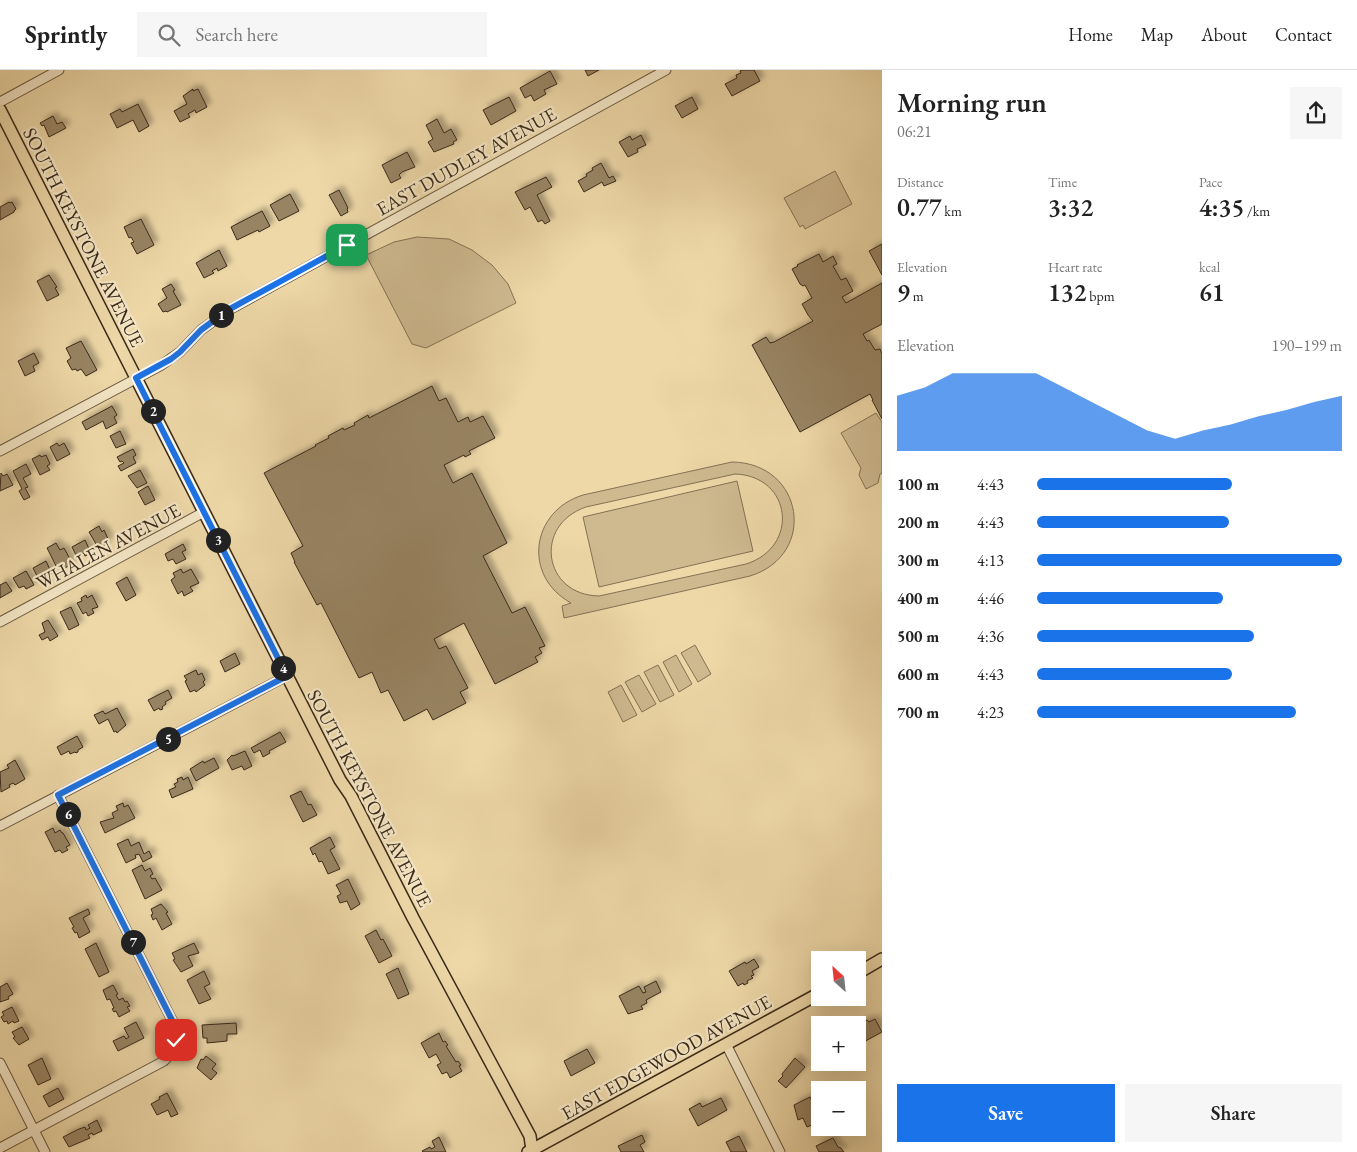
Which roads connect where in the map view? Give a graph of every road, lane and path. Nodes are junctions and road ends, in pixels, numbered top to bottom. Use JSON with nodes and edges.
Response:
{"nodes":[{"id":1,"x":59,"y":70,"type":"edge"},
{"id":2,"x":666,"y":70,"type":"edge"},
{"id":3,"x":0,"y":102,"type":"edge"},
{"id":4,"x":0,"y":110,"type":"edge"},
{"id":5,"x":136,"y":378,"type":"junction"},
{"id":6,"x":0,"y":451,"type":"edge"},
{"id":7,"x":204,"y":512,"type":"junction"},
{"id":8,"x":0,"y":622,"type":"edge"},
{"id":9,"x":287,"y":676,"type":"junction"},
{"id":10,"x":58,"y":795,"type":"junction"},
{"id":11,"x":0,"y":826,"type":"edge"},
{"id":12,"x":882,"y":959,"type":"edge"},
{"id":13,"x":866,"y":968,"type":"edge"},
{"id":14,"x":811,"y":998,"type":"edge"},
{"id":15,"x":726,"y":1044,"type":"junction"},
{"id":16,"x":0,"y":1063,"type":"edge"},
{"id":17,"x":34,"y":1130,"type":"junction"},
{"id":18,"x":0,"y":1148,"type":"edge"},
{"id":19,"x":531,"y":1151,"type":"edge"},
{"id":20,"x":45,"y":1152,"type":"edge"},
{"id":21,"x":780,"y":1152,"type":"edge"}],
"edges":[{"from":1,"to":3,"type":"street"},
{"from":2,"to":5,"type":"street","name":"EAST DUDLEY AVENUE"},
{"from":4,"to":5,"type":"main road","name":"SOUTH KEYSTONE AVENUE"},
{"from":5,"to":6,"type":"street","name":"EAST DUDLEY AVENUE"},
{"from":5,"to":7,"type":"main road","name":"SOUTH KEYSTONE AVENUE"},
{"from":7,"to":8,"type":"street","name":"WHALEN AVENUE"},
{"from":7,"to":9,"type":"main road","name":"SOUTH KEYSTONE AVENUE"},
{"from":9,"to":10,"type":"street"},
{"from":9,"to":19,"type":"main road","name":"SOUTH KEYSTONE AVENUE"},
{"from":10,"to":11,"type":"street"},
{"from":10,"to":17,"type":"street"},
{"from":12,"to":13,"type":"main road"},
{"from":14,"to":15,"type":"main road","name":"EAST EDGEWOOD AVENUE"},
{"from":15,"to":19,"type":"main road","name":"EAST EDGEWOOD AVENUE"},
{"from":15,"to":21,"type":"street"},
{"from":16,"to":17,"type":"street"},
{"from":17,"to":18,"type":"street"},
{"from":17,"to":20,"type":"street"}]}
